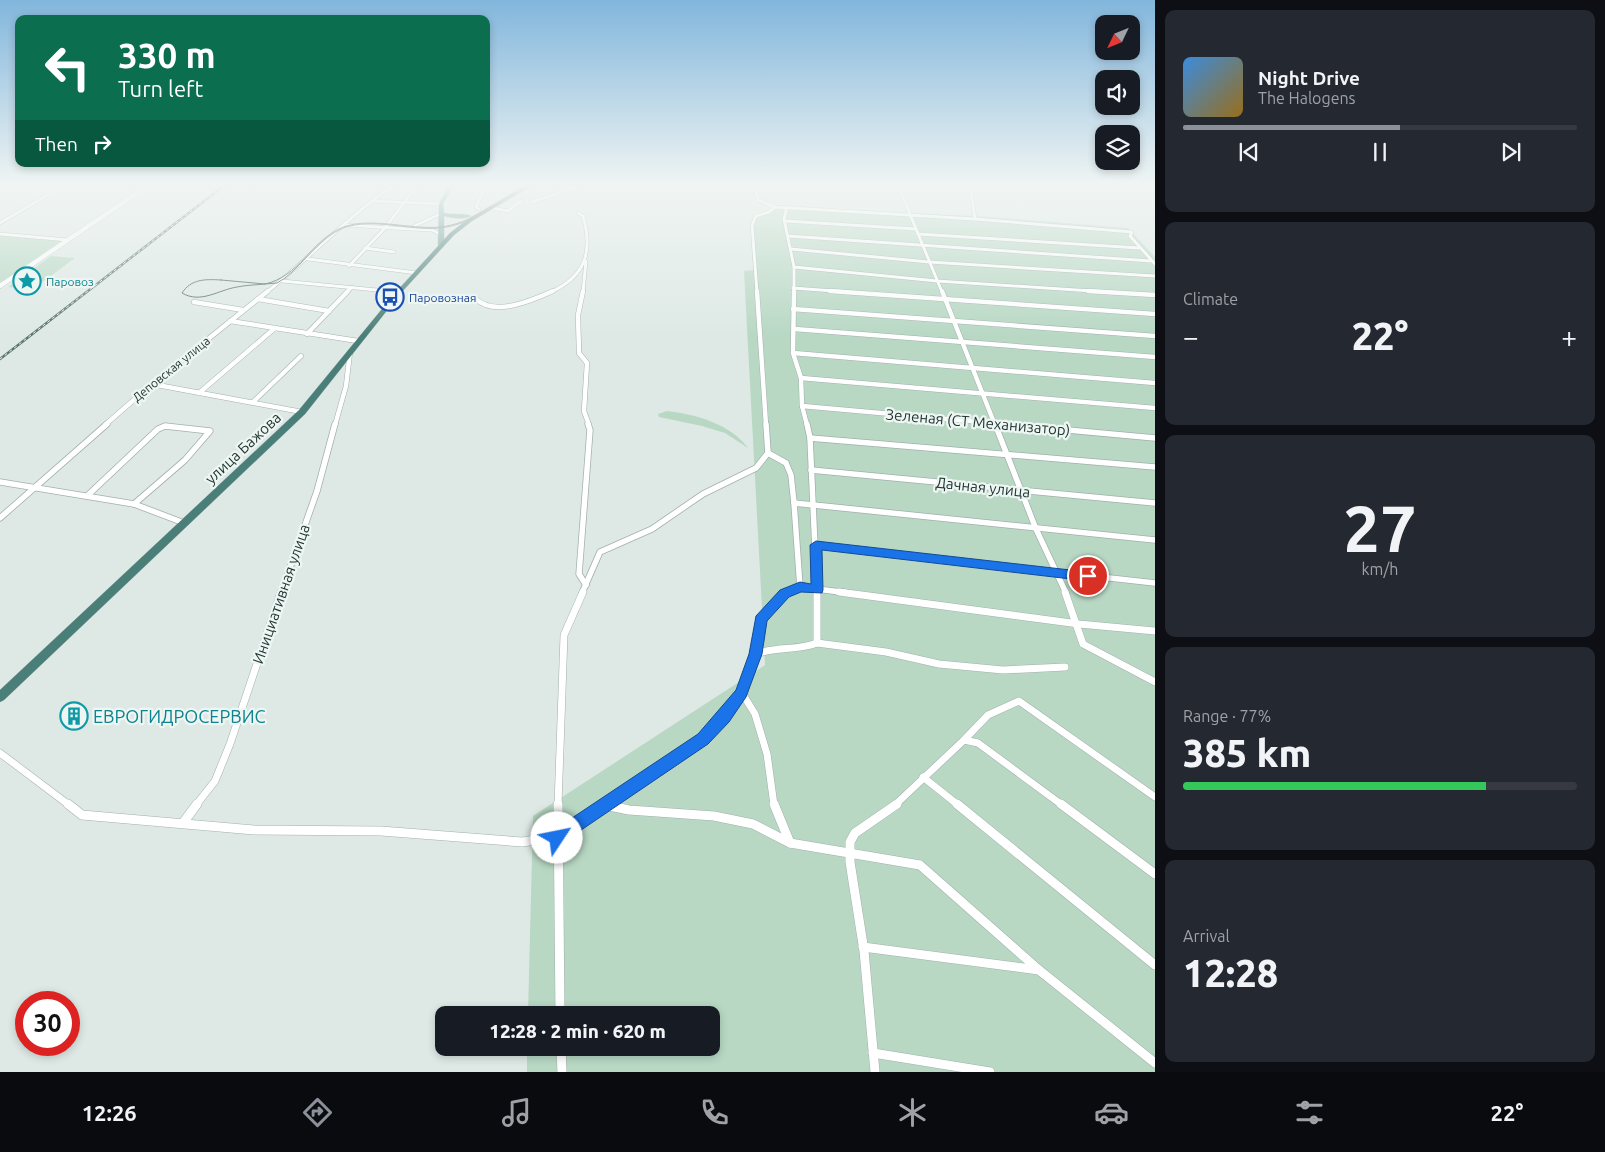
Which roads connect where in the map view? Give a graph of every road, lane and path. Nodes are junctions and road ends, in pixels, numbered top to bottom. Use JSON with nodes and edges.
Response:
{"nodes":[{"id":1,"x":12,"y":235,"type":"edge"},
{"id":2,"x":75,"y":235,"type":"edge"},
{"id":3,"x":335,"y":235,"type":"edge"},
{"id":4,"x":378,"y":235,"type":"edge"},
{"id":5,"x":440,"y":235,"type":"edge"},
{"id":6,"x":448,"y":235,"type":"edge"},
{"id":7,"x":452,"y":235,"type":"edge"},
{"id":8,"x":587,"y":235,"type":"edge"},
{"id":9,"x":753,"y":235,"type":"edge"},
{"id":10,"x":918,"y":235,"type":"edge"},
{"id":11,"x":959,"y":235,"type":"edge"},
{"id":12,"x":1130,"y":235,"type":"edge"},
{"id":13,"x":788,"y":236,"type":"joint"},
{"id":14,"x":68,"y":240,"type":"junction"},
{"id":15,"x":442,"y":245,"type":"junction"},
{"id":16,"x":923,"y":247,"type":"junction"},
{"id":17,"x":365,"y":248,"type":"junction"},
{"id":18,"x":1139,"y":248,"type":"junction"},
{"id":19,"x":791,"y":249,"type":"junction"},
{"id":20,"x":394,"y":252,"type":"dead end"},
{"id":21,"x":308,"y":259,"type":"junction"},
{"id":22,"x":586,"y":261,"type":"junction"},
{"id":23,"x":929,"y":262,"type":"junction"},
{"id":24,"x":1153,"y":263,"type":"edge"},
{"id":25,"x":349,"y":266,"type":"junction"},
{"id":26,"x":794,"y":267,"type":"junction"},
{"id":27,"x":418,"y":273,"type":"junction"},
{"id":28,"x":1155,"y":276,"type":"edge"},
{"id":29,"x":282,"y":281,"type":"junction"},
{"id":30,"x":937,"y":281,"type":"junction"},
{"id":31,"x":0,"y":286,"type":"edge"},
{"id":32,"x":352,"y":287,"type":"junction"},
{"id":33,"x":793,"y":288,"type":"junction"},
{"id":34,"x":399,"y":292,"type":"junction"},
{"id":35,"x":1155,"y":295,"type":"edge"},
{"id":36,"x":258,"y":298,"type":"junction"},
{"id":37,"x":476,"y":299,"type":"dead end"},
{"id":38,"x":946,"y":299,"type":"junction"},
{"id":39,"x":194,"y":302,"type":"dead end"},
{"id":40,"x":793,"y":308,"type":"junction"},
{"id":41,"x":243,"y":310,"type":"junction"},
{"id":42,"x":329,"y":311,"type":"junction"},
{"id":43,"x":1155,"y":314,"type":"edge"},
{"id":44,"x":230,"y":321,"type":"junction"},
{"id":45,"x":953,"y":321,"type":"junction"},
{"id":46,"x":275,"y":328,"type":"junction"},
{"id":47,"x":795,"y":329,"type":"junction"},
{"id":48,"x":307,"y":334,"type":"junction"},
{"id":49,"x":1155,"y":336,"type":"edge"},
{"id":50,"x":358,"y":341,"type":"junction"},
{"id":51,"x":962,"y":342,"type":"junction"},
{"id":52,"x":350,"y":352,"type":"junction"},
{"id":53,"x":793,"y":353,"type":"junction"},
{"id":54,"x":301,"y":356,"type":"dead end"},
{"id":55,"x":1155,"y":357,"type":"edge"},
{"id":56,"x":972,"y":368,"type":"junction"},
{"id":57,"x":801,"y":378,"type":"junction"},
{"id":58,"x":1155,"y":383,"type":"edge"},
{"id":59,"x":152,"y":384,"type":"junction"},
{"id":60,"x":199,"y":393,"type":"junction"},
{"id":61,"x":982,"y":395,"type":"junction"},
{"id":62,"x":253,"y":402,"type":"junction"},
{"id":63,"x":802,"y":406,"type":"junction"},
{"id":64,"x":1155,"y":408,"type":"edge"},
{"id":65,"x":302,"y":412,"type":"junction"},
{"id":66,"x":995,"y":424,"type":"junction"},
{"id":67,"x":810,"y":438,"type":"junction"},
{"id":68,"x":1155,"y":438,"type":"edge"},
{"id":69,"x":768,"y":452,"type":"junction"},
{"id":70,"x":1007,"y":454,"type":"junction"},
{"id":71,"x":1155,"y":467,"type":"edge"},
{"id":72,"x":811,"y":470,"type":"junction"},
{"id":73,"x":0,"y":482,"type":"edge"},
{"id":74,"x":34,"y":486,"type":"junction"},
{"id":75,"x":1022,"y":492,"type":"junction"},
{"id":76,"x":88,"y":494,"type":"junction"},
{"id":77,"x":794,"y":503,"type":"junction"},
{"id":78,"x":1155,"y":503,"type":"edge"},
{"id":79,"x":134,"y":504,"type":"junction"},
{"id":80,"x":812,"y":504,"type":"junction"},
{"id":81,"x":0,"y":518,"type":"edge"},
{"id":82,"x":184,"y":523,"type":"junction"},
{"id":83,"x":1036,"y":529,"type":"junction"},
{"id":84,"x":1155,"y":540,"type":"edge"},
{"id":85,"x":816,"y":545,"type":"junction"},
{"id":86,"x":1055,"y":573,"type":"junction"},
{"id":87,"x":1155,"y":583,"type":"edge"},
{"id":88,"x":586,"y":585,"type":"junction"},
{"id":89,"x":800,"y":587,"type":"junction"},
{"id":90,"x":817,"y":590,"type":"junction"},
{"id":91,"x":1079,"y":624,"type":"junction"},
{"id":92,"x":1155,"y":631,"type":"edge"},
{"id":93,"x":817,"y":643,"type":"junction"},
{"id":94,"x":756,"y":654,"type":"junction"},
{"id":95,"x":1065,"y":667,"type":"dead end"},
{"id":96,"x":1155,"y":682,"type":"edge"},
{"id":97,"x":742,"y":693,"type":"junction"},
{"id":98,"x":0,"y":697,"type":"edge"},
{"id":99,"x":964,"y":740,"type":"junction"},
{"id":100,"x":0,"y":753,"type":"edge"},
{"id":101,"x":923,"y":777,"type":"junction"},
{"id":102,"x":1155,"y":798,"type":"edge"},
{"id":103,"x":605,"y":805,"type":"junction"},
{"id":104,"x":183,"y":823,"type":"junction"},
{"id":105,"x":557,"y":838,"type":"junction"},
{"id":106,"x":790,"y":843,"type":"junction"},
{"id":107,"x":849,"y":852,"type":"junction"},
{"id":108,"x":1155,"y":874,"type":"edge"},
{"id":109,"x":863,"y":947,"type":"junction"},
{"id":110,"x":1155,"y":965,"type":"edge"},
{"id":111,"x":1039,"y":970,"type":"junction"},
{"id":112,"x":560,"y":1006,"type":"edge"},
{"id":113,"x":873,"y":1053,"type":"junction"},
{"id":114,"x":561,"y":1056,"type":"edge"},
{"id":115,"x":1155,"y":1063,"type":"edge"},
{"id":116,"x":562,"y":1072,"type":"edge"},
{"id":117,"x":875,"y":1072,"type":"edge"},
{"id":118,"x":990,"y":1072,"type":"edge"}],
"edges":[{"from":1,"to":14,"type":"street"},
{"from":2,"to":14,"type":"street"},
{"from":3,"to":21,"type":"street","name":"Деповская улица"},
{"from":4,"to":17,"type":"street"},
{"from":5,"to":15,"type":"main road"},
{"from":6,"to":15,"type":"highway"},
{"from":7,"to":15,"type":"highway","name":"улица Бажова"},
{"from":8,"to":22,"type":"street"},
{"from":9,"to":69,"type":"street"},
{"from":10,"to":16,"type":"street"},
{"from":11,"to":18,"type":"street"},
{"from":12,"to":18,"type":"street"},
{"from":13,"to":16,"type":"street"},
{"from":13,"to":19,"type":"street"},
{"from":14,"to":31,"type":"street"},
{"from":15,"to":27,"type":"highway","name":"улица Бажова"},
{"from":16,"to":23,"type":"street"},
{"from":16,"to":24,"type":"street"},
{"from":17,"to":20,"type":"street"},
{"from":17,"to":25,"type":"street"},
{"from":18,"to":24,"type":"street"},
{"from":19,"to":23,"type":"street"},
{"from":19,"to":26,"type":"street"},
{"from":21,"to":25,"type":"street"},
{"from":21,"to":29,"type":"street","name":"Деповская улица"},
{"from":22,"to":37,"type":"street"},
{"from":22,"to":88,"type":"street"},
{"from":23,"to":28,"type":"street"},
{"from":23,"to":30,"type":"street"},
{"from":25,"to":27,"type":"street"},
{"from":26,"to":30,"type":"street"},
{"from":26,"to":33,"type":"street"},
{"from":27,"to":34,"type":"highway","name":"улица Бажова"},
{"from":29,"to":32,"type":"street"},
{"from":29,"to":36,"type":"street","name":"Деповская улица"},
{"from":30,"to":35,"type":"street"},
{"from":30,"to":38,"type":"street"},
{"from":32,"to":34,"type":"street"},
{"from":32,"to":42,"type":"street"},
{"from":33,"to":38,"type":"street"},
{"from":33,"to":40,"type":"street"},
{"from":34,"to":50,"type":"highway","name":"улица Бажова"},
{"from":36,"to":41,"type":"street","name":"Деповская улица"},
{"from":36,"to":42,"type":"street"},
{"from":38,"to":43,"type":"street"},
{"from":38,"to":45,"type":"street"},
{"from":39,"to":41,"type":"street"},
{"from":40,"to":45,"type":"street"},
{"from":40,"to":47,"type":"street"},
{"from":41,"to":44,"type":"street","name":"Деповская улица"},
{"from":42,"to":48,"type":"street"},
{"from":44,"to":46,"type":"street"},
{"from":44,"to":59,"type":"street","name":"Деповская улица"},
{"from":45,"to":49,"type":"street"},
{"from":45,"to":51,"type":"street"},
{"from":46,"to":48,"type":"street"},
{"from":46,"to":60,"type":"street"},
{"from":47,"to":51,"type":"street"},
{"from":47,"to":53,"type":"street"},
{"from":48,"to":50,"type":"street"},
{"from":50,"to":52,"type":"highway","name":"улица Бажова"},
{"from":51,"to":55,"type":"street"},
{"from":51,"to":56,"type":"street"},
{"from":52,"to":65,"type":"highway","name":"улица Бажова"},
{"from":52,"to":104,"type":"street","name":"Инициативная улица"},
{"from":53,"to":56,"type":"street"},
{"from":53,"to":57,"type":"street"},
{"from":54,"to":62,"type":"street"},
{"from":56,"to":58,"type":"street"},
{"from":56,"to":61,"type":"street"},
{"from":57,"to":61,"type":"street"},
{"from":57,"to":63,"type":"street"},
{"from":59,"to":60,"type":"street"},
{"from":59,"to":74,"type":"street","name":"Деповская улица"},
{"from":60,"to":62,"type":"street"},
{"from":61,"to":64,"type":"street"},
{"from":61,"to":66,"type":"street"},
{"from":62,"to":65,"type":"street"},
{"from":63,"to":66,"type":"street","name":"Зеленая (СТ Механизатор)"},
{"from":63,"to":67,"type":"street"},
{"from":65,"to":82,"type":"highway","name":"улица Бажова"},
{"from":66,"to":68,"type":"street","name":"Зеленая (СТ Механизатор)"},
{"from":66,"to":70,"type":"street"},
{"from":67,"to":70,"type":"street"},
{"from":67,"to":72,"type":"street"},
{"from":69,"to":77,"type":"street"},
{"from":69,"to":88,"type":"street"},
{"from":70,"to":71,"type":"street"},
{"from":70,"to":75,"type":"street"},
{"from":72,"to":75,"type":"street","name":"Дачная улица"},
{"from":72,"to":80,"type":"street"},
{"from":73,"to":74,"type":"street"},
{"from":74,"to":76,"type":"street"},
{"from":74,"to":81,"type":"street","name":"Деповская улица"},
{"from":75,"to":78,"type":"street","name":"Дачная улица"},
{"from":75,"to":83,"type":"street"},
{"from":76,"to":79,"type":"street"},
{"from":76,"to":79,"type":"street"},
{"from":77,"to":80,"type":"street"},
{"from":77,"to":89,"type":"street"},
{"from":79,"to":82,"type":"street"},
{"from":80,"to":83,"type":"street"},
{"from":80,"to":85,"type":"street"},
{"from":82,"to":98,"type":"highway","name":"улица Бажова"},
{"from":83,"to":84,"type":"street"},
{"from":83,"to":86,"type":"street"},
{"from":85,"to":86,"type":"street"},
{"from":85,"to":90,"type":"street"},
{"from":86,"to":87,"type":"street"},
{"from":86,"to":91,"type":"street"},
{"from":88,"to":105,"type":"street"},
{"from":89,"to":90,"type":"street"},
{"from":89,"to":94,"type":"street"},
{"from":90,"to":91,"type":"street"},
{"from":90,"to":93,"type":"street"},
{"from":91,"to":92,"type":"street"},
{"from":91,"to":96,"type":"street"},
{"from":93,"to":94,"type":"street"},
{"from":93,"to":95,"type":"street"},
{"from":94,"to":97,"type":"street"},
{"from":97,"to":103,"type":"street"},
{"from":97,"to":106,"type":"street"},
{"from":99,"to":101,"type":"street"},
{"from":99,"to":102,"type":"street"},
{"from":99,"to":108,"type":"street"},
{"from":100,"to":104,"type":"street"},
{"from":101,"to":107,"type":"street"},
{"from":101,"to":110,"type":"street"},
{"from":103,"to":105,"type":"street"},
{"from":103,"to":106,"type":"street"},
{"from":104,"to":105,"type":"street"},
{"from":105,"to":112,"type":"street"},
{"from":106,"to":107,"type":"street"},
{"from":107,"to":109,"type":"street"},
{"from":107,"to":111,"type":"street"},
{"from":109,"to":111,"type":"street"},
{"from":109,"to":113,"type":"street"},
{"from":111,"to":115,"type":"street"},
{"from":113,"to":117,"type":"street"},
{"from":113,"to":118,"type":"street"},
{"from":114,"to":116,"type":"street"}]}
